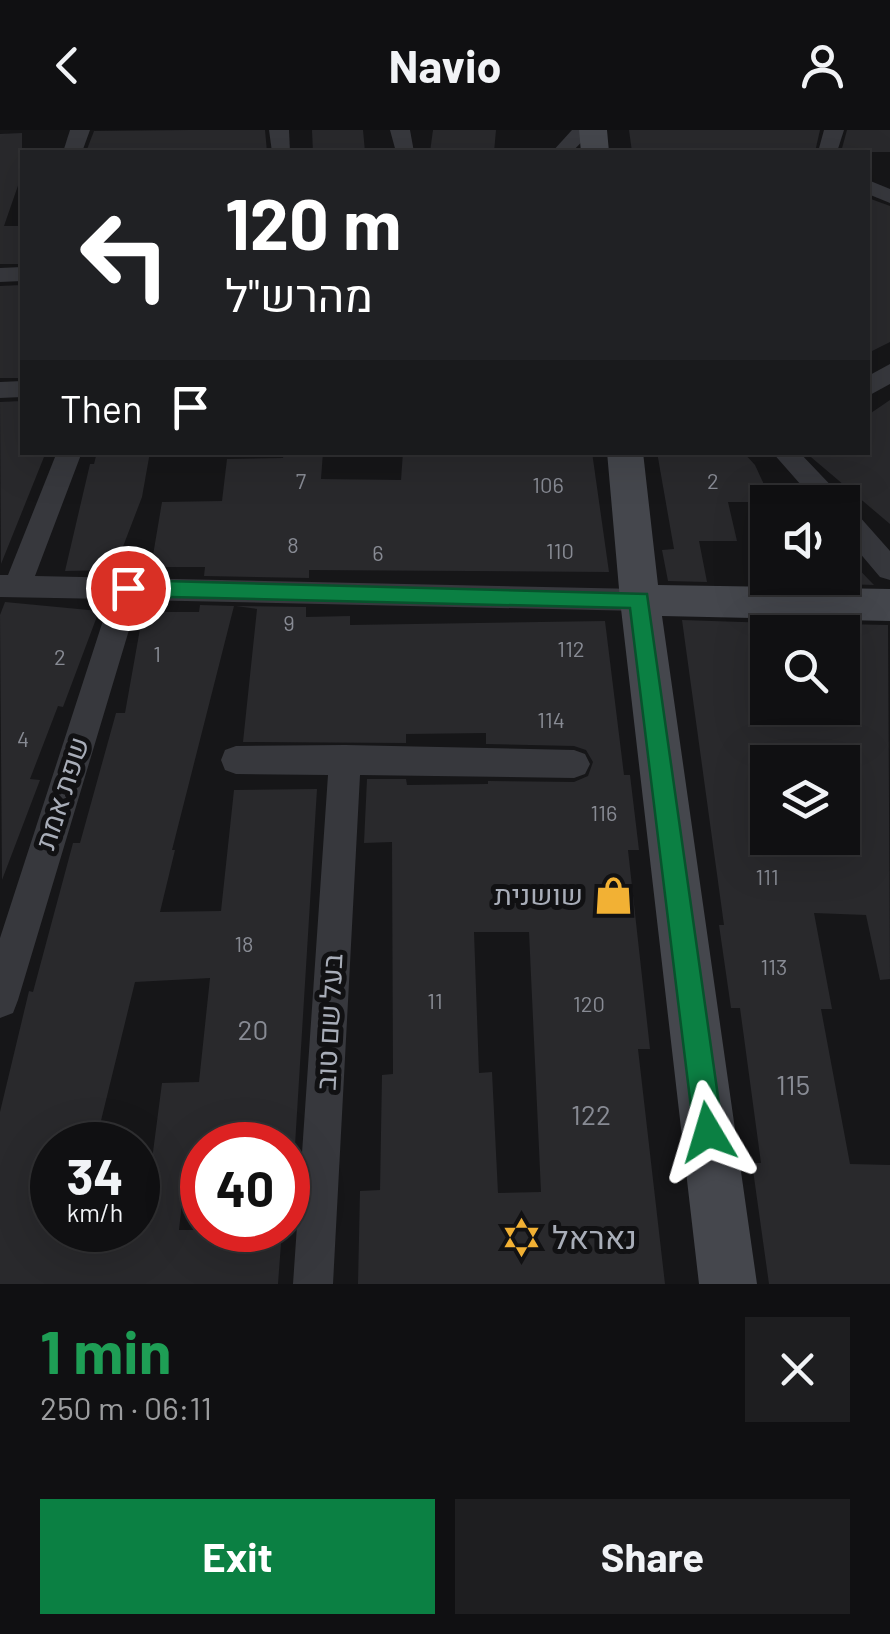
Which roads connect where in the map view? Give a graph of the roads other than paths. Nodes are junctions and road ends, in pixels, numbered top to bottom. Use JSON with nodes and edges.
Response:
{"nodes":[{"id":1,"x":582,"y":130,"type":"edge"},
{"id":2,"x":563,"y":150,"type":"edge"},
{"id":3,"x":69,"y":455,"type":"edge"},
{"id":4,"x":625,"y":455,"type":"edge"},
{"id":5,"x":787,"y":455,"type":"edge"},
{"id":6,"x":816,"y":485,"type":"edge"},
{"id":7,"x":860,"y":535,"type":"edge"},
{"id":8,"x":890,"y":569,"type":"edge"},
{"id":9,"x":9,"y":586,"type":"edge"},
{"id":10,"x":128,"y":588,"type":"junction"},
{"id":11,"x":640,"y":600,"type":"junction"},
{"id":12,"x":890,"y":604,"type":"edge"},
{"id":13,"x":236,"y":760,"type":"dead end"},
{"id":14,"x":345,"y":760,"type":"junction"},
{"id":15,"x":574,"y":764,"type":"dead end"},
{"id":16,"x":0,"y":1000,"type":"edge"},
{"id":17,"x":313,"y":1284,"type":"edge"},
{"id":18,"x":728,"y":1284,"type":"edge"}],
"edges":[{"from":1,"to":2,"type":"street"},
{"from":3,"to":9,"type":"street"},
{"from":4,"to":11,"type":"street"},
{"from":5,"to":6,"type":"street"},
{"from":7,"to":8,"type":"street"},
{"from":9,"to":10,"type":"street"},
{"from":10,"to":11,"type":"street"},
{"from":10,"to":16,"type":"street","name":"שפת אמת"},
{"from":11,"to":12,"type":"street"},
{"from":11,"to":18,"type":"street"},
{"from":13,"to":14,"type":"street"},
{"from":14,"to":15,"type":"street"},
{"from":14,"to":17,"type":"street","name":"בעל שם טוב"}]}
